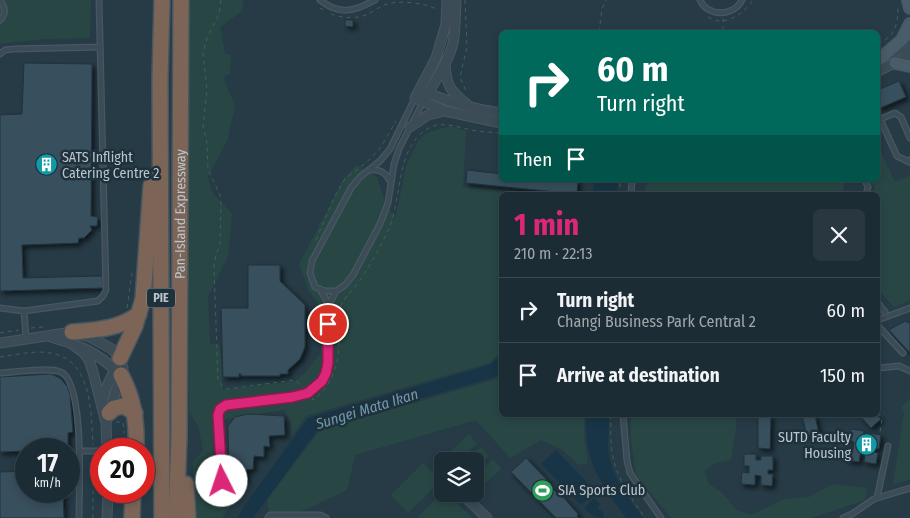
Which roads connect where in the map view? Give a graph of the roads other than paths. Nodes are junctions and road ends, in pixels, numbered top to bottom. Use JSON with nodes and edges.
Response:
{"nodes":[{"id":1,"x":0,"y":0,"type":"edge"},
{"id":2,"x":99,"y":0,"type":"edge"},
{"id":3,"x":162,"y":0,"type":"edge"},
{"id":4,"x":181,"y":0,"type":"edge"},
{"id":5,"x":320,"y":0,"type":"edge"},
{"id":6,"x":456,"y":0,"type":"edge"},
{"id":7,"x":700,"y":0,"type":"edge"},
{"id":8,"x":742,"y":0,"type":"edge"},
{"id":9,"x":908,"y":0,"type":"edge"},
{"id":10,"x":373,"y":1,"type":"edge"},
{"id":11,"x":444,"y":2,"type":"edge"},
{"id":12,"x":910,"y":8,"type":"edge"},
{"id":13,"x":0,"y":20,"type":"edge"},
{"id":14,"x":910,"y":24,"type":"edge"},
{"id":15,"x":910,"y":45,"type":"edge"},
{"id":16,"x":100,"y":47,"type":"junction"},
{"id":17,"x":0,"y":54,"type":"edge"},
{"id":18,"x":910,"y":56,"type":"edge"},
{"id":19,"x":880,"y":57,"type":"edge"},
{"id":20,"x":880,"y":58,"type":"edge"},
{"id":21,"x":895,"y":62,"type":"junction"},
{"id":22,"x":445,"y":63,"type":"junction"},
{"id":23,"x":910,"y":66,"type":"edge"},
{"id":24,"x":880,"y":70,"type":"edge"},
{"id":25,"x":160,"y":78,"type":"junction"},
{"id":26,"x":421,"y":96,"type":"junction"},
{"id":27,"x":473,"y":109,"type":"junction"},
{"id":28,"x":445,"y":110,"type":"junction"},
{"id":29,"x":499,"y":114,"type":"edge"},
{"id":30,"x":880,"y":119,"type":"edge"},
{"id":31,"x":880,"y":121,"type":"edge"},
{"id":32,"x":499,"y":123,"type":"edge"},
{"id":33,"x":410,"y":127,"type":"junction"},
{"id":34,"x":910,"y":138,"type":"edge"},
{"id":35,"x":910,"y":160,"type":"edge"},
{"id":36,"x":368,"y":170,"type":"junction"},
{"id":37,"x":390,"y":183,"type":"junction"},
{"id":38,"x":320,"y":289,"type":"junction"},
{"id":39,"x":336,"y":290,"type":"junction"},
{"id":40,"x":329,"y":305,"type":"junction"},
{"id":41,"x":880,"y":306,"type":"edge"},
{"id":42,"x":0,"y":308,"type":"edge"},
{"id":43,"x":910,"y":308,"type":"edge"},
{"id":44,"x":24,"y":311,"type":"junction"},
{"id":45,"x":132,"y":312,"type":"junction"},
{"id":46,"x":885,"y":312,"type":"dead end"},
{"id":47,"x":880,"y":319,"type":"edge"},
{"id":48,"x":880,"y":328,"type":"edge"},
{"id":49,"x":25,"y":334,"type":"junction"},
{"id":50,"x":72,"y":338,"type":"junction"},
{"id":51,"x":0,"y":343,"type":"edge"},
{"id":52,"x":903,"y":353,"type":"dead end"},
{"id":53,"x":118,"y":367,"type":"junction"},
{"id":54,"x":880,"y":368,"type":"edge"},
{"id":55,"x":910,"y":371,"type":"edge"},
{"id":56,"x":0,"y":373,"type":"edge"},
{"id":57,"x":135,"y":412,"type":"junction"},
{"id":58,"x":106,"y":417,"type":"junction"},
{"id":59,"x":623,"y":417,"type":"edge"},
{"id":60,"x":79,"y":438,"type":"edge"},
{"id":61,"x":107,"y":438,"type":"edge"},
{"id":62,"x":132,"y":438,"type":"edge"},
{"id":63,"x":179,"y":438,"type":"junction"},
{"id":64,"x":888,"y":446,"type":"dead end"},
{"id":65,"x":80,"y":451,"type":"edge"},
{"id":66,"x":90,"y":451,"type":"edge"},
{"id":67,"x":222,"y":481,"type":"dead end"},
{"id":68,"x":910,"y":488,"type":"edge"},
{"id":69,"x":878,"y":498,"type":"junction"},
{"id":70,"x":470,"y":502,"type":"edge"},
{"id":71,"x":79,"y":503,"type":"edge"},
{"id":72,"x":108,"y":503,"type":"edge"},
{"id":73,"x":133,"y":503,"type":"edge"},
{"id":74,"x":79,"y":518,"type":"edge"},
{"id":75,"x":107,"y":518,"type":"edge"},
{"id":76,"x":132,"y":518,"type":"edge"},
{"id":77,"x":162,"y":518,"type":"edge"},
{"id":78,"x":176,"y":518,"type":"edge"},
{"id":79,"x":188,"y":518,"type":"edge"},
{"id":80,"x":268,"y":518,"type":"edge"},
{"id":81,"x":326,"y":518,"type":"edge"},
{"id":82,"x":487,"y":518,"type":"edge"},
{"id":83,"x":661,"y":518,"type":"edge"},
{"id":84,"x":843,"y":518,"type":"edge"}],
"edges":[{"from":1,"to":13,"type":"lane"},
{"from":2,"to":16,"type":"lane"},
{"from":3,"to":25,"type":"highway","name":"Pan-Island Expressway","number":"PIE"},
{"from":4,"to":63,"type":"highway","name":"Pan-Island Expressway","number":"PIE"},
{"from":5,"to":10,"type":"lane"},
{"from":6,"to":22,"type":"street"},
{"from":7,"to":8,"type":"lane"},
{"from":9,"to":12,"type":"main road"},
{"from":11,"to":26,"type":"street"},
{"from":14,"to":19,"type":"main road"},
{"from":15,"to":20,"type":"street"},
{"from":16,"to":17,"type":"lane"},
{"from":16,"to":44,"type":"lane"},
{"from":18,"to":21,"type":"street"},
{"from":21,"to":23,"type":"main road"},
{"from":21,"to":24,"type":"street"},
{"from":22,"to":26,"type":"street"},
{"from":22,"to":27,"type":"street"},
{"from":25,"to":45,"type":"highway"},
{"from":25,"to":77,"type":"highway","name":"Pan-Island Expressway","number":"PIE"},
{"from":26,"to":27,"type":"street"},
{"from":26,"to":28,"type":"street"},
{"from":26,"to":33,"type":"lane"},
{"from":26,"to":36,"type":"lane"},
{"from":27,"to":29,"type":"street"},
{"from":28,"to":32,"type":"street"},
{"from":28,"to":33,"type":"street"},
{"from":30,"to":34,"type":"lane"},
{"from":31,"to":35,"type":"lane"},
{"from":33,"to":37,"type":"lane"},
{"from":36,"to":37,"type":"lane"},
{"from":36,"to":38,"type":"lane"},
{"from":37,"to":39,"type":"lane"},
{"from":38,"to":39,"type":"lane"},
{"from":38,"to":40,"type":"lane"},
{"from":39,"to":40,"type":"lane"},
{"from":40,"to":67,"type":"lane"},
{"from":41,"to":46,"type":"lane"},
{"from":42,"to":44,"type":"lane"},
{"from":43,"to":47,"type":"lane"},
{"from":44,"to":49,"type":"lane"},
{"from":45,"to":50,"type":"highway"},
{"from":45,"to":53,"type":"highway"},
{"from":48,"to":52,"type":"lane"},
{"from":49,"to":50,"type":"street"},
{"from":49,"to":51,"type":"street"},
{"from":50,"to":53,"type":"street"},
{"from":50,"to":53,"type":"street"},
{"from":50,"to":58,"type":"street"},
{"from":53,"to":57,"type":"highway"},
{"from":53,"to":58,"type":"street"},
{"from":54,"to":55,"type":"lane"},
{"from":56,"to":60,"type":"lane"},
{"from":57,"to":58,"type":"highway"},
{"from":57,"to":62,"type":"highway"},
{"from":58,"to":61,"type":"street"},
{"from":59,"to":83,"type":"lane"},
{"from":63,"to":78,"type":"highway","name":"Pan-Island Expressway","number":"PIE"},
{"from":63,"to":79,"type":"highway"},
{"from":64,"to":69,"type":"lane"},
{"from":65,"to":66,"type":"lane"},
{"from":68,"to":69,"type":"lane"},
{"from":69,"to":84,"type":"lane"},
{"from":70,"to":82,"type":"street"},
{"from":71,"to":74,"type":"lane"},
{"from":72,"to":75,"type":"street"},
{"from":73,"to":76,"type":"highway"},
{"from":80,"to":81,"type":"lane"}]}
